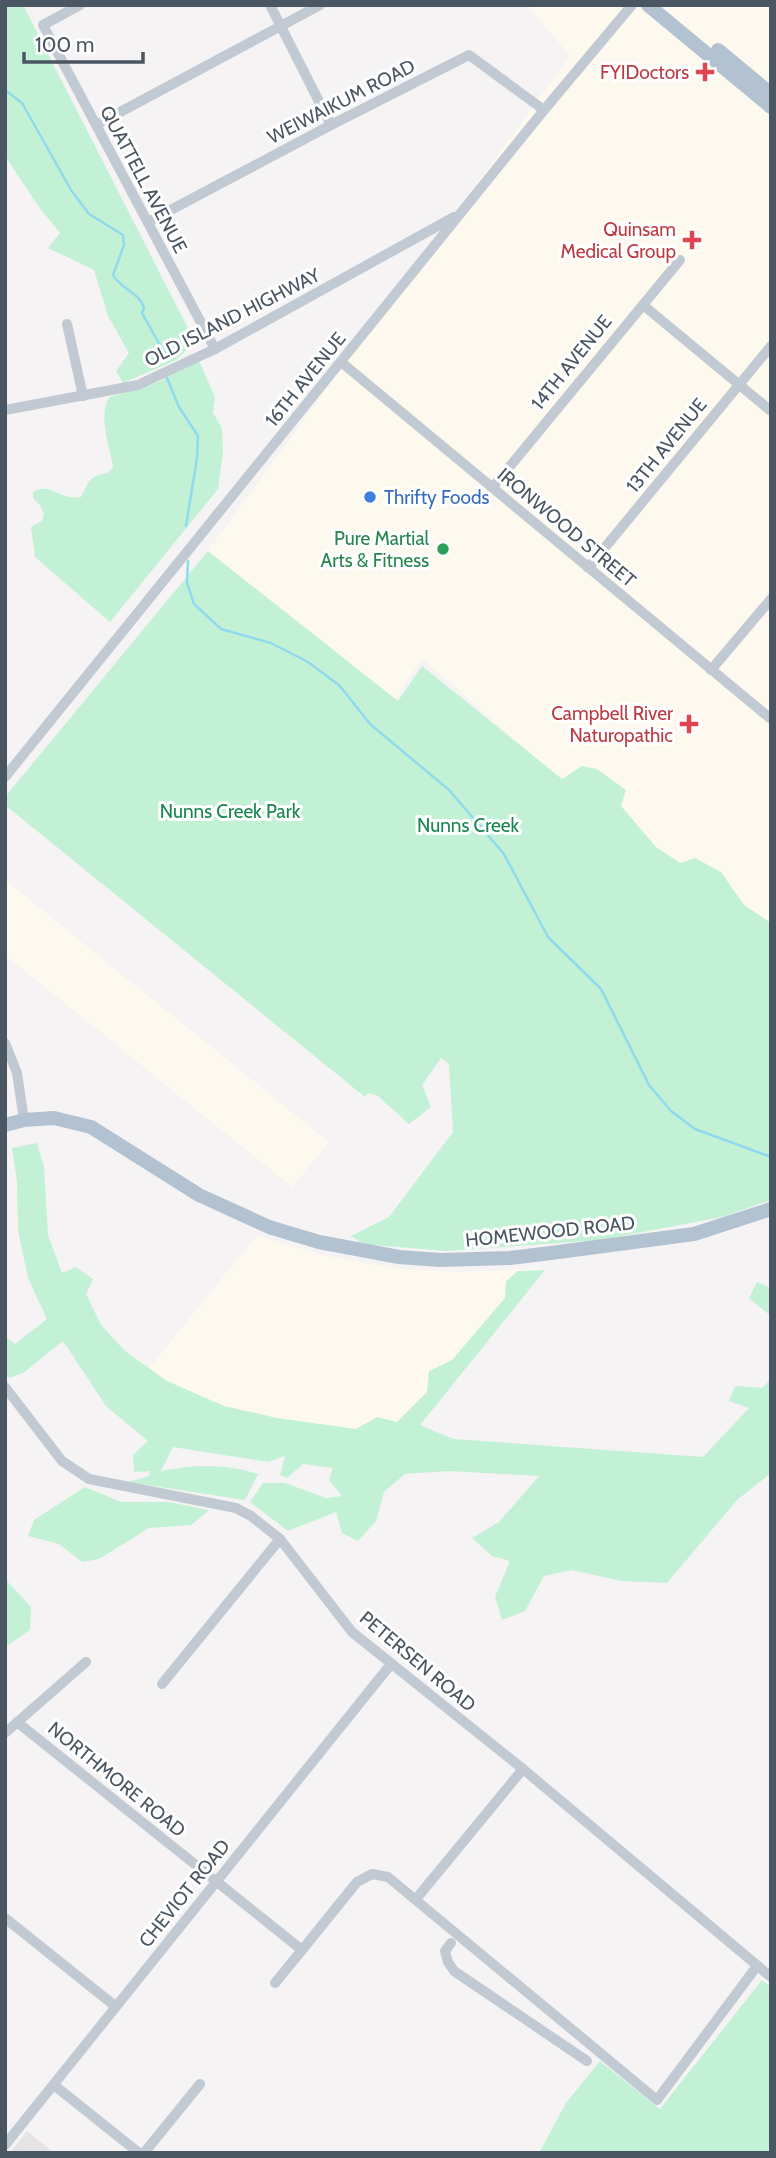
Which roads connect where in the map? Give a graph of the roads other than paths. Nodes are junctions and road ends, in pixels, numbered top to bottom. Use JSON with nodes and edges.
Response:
{"nodes":[{"id":1,"x":80,"y":5,"type":"edge"},
{"id":2,"x":270,"y":5,"type":"edge"},
{"id":3,"x":320,"y":5,"type":"edge"},
{"id":4,"x":632,"y":5,"type":"edge"},
{"id":5,"x":648,"y":5,"type":"edge"},
{"id":6,"x":663,"y":5,"type":"edge"},
{"id":7,"x":281,"y":26,"type":"junction"},
{"id":8,"x":771,"y":94,"type":"edge"},
{"id":9,"x":771,"y":107,"type":"edge"},
{"id":10,"x":544,"y":110,"type":"junction"},
{"id":11,"x":96,"y":125,"type":"junction"},
{"id":12,"x":331,"y":125,"type":"junction"},
{"id":13,"x":460,"y":214,"type":"junction"},
{"id":14,"x":148,"y":222,"type":"junction"},
{"id":15,"x":680,"y":260,"type":"dead end"},
{"id":16,"x":643,"y":304,"type":"junction"},
{"id":17,"x":67,"y":324,"type":"dead end"},
{"id":18,"x":771,"y":346,"type":"edge"},
{"id":19,"x":215,"y":349,"type":"junction"},
{"id":20,"x":341,"y":362,"type":"junction"},
{"id":21,"x":739,"y":384,"type":"junction"},
{"id":22,"x":83,"y":396,"type":"junction"},
{"id":23,"x":5,"y":410,"type":"edge"},
{"id":24,"x":771,"y":411,"type":"edge"},
{"id":25,"x":492,"y":488,"type":"junction"},
{"id":26,"x":588,"y":568,"type":"junction"},
{"id":27,"x":771,"y":599,"type":"edge"},
{"id":28,"x":711,"y":670,"type":"junction"},
{"id":29,"x":771,"y":719,"type":"edge"},
{"id":30,"x":5,"y":777,"type":"edge"},
{"id":31,"x":5,"y":1043,"type":"edge"},
{"id":32,"x":24,"y":1120,"type":"junction"},
{"id":33,"x":5,"y":1125,"type":"edge"},
{"id":34,"x":771,"y":1209,"type":"edge"},
{"id":35,"x":5,"y":1387,"type":"edge"},
{"id":36,"x":280,"y":1539,"type":"junction"},
{"id":37,"x":86,"y":1662,"type":"dead end"},
{"id":38,"x":391,"y":1664,"type":"junction"},
{"id":39,"x":162,"y":1684,"type":"dead end"},
{"id":40,"x":17,"y":1722,"type":"junction"},
{"id":41,"x":5,"y":1733,"type":"edge"},
{"id":42,"x":523,"y":1769,"type":"junction"},
{"id":43,"x":217,"y":1881,"type":"junction"},
{"id":44,"x":416,"y":1899,"type":"junction"},
{"id":45,"x":7,"y":1922,"type":"edge"},
{"id":46,"x":451,"y":1943,"type":"dead end"},
{"id":47,"x":302,"y":1950,"type":"junction"},
{"id":48,"x":757,"y":1966,"type":"junction"},
{"id":49,"x":771,"y":1978,"type":"edge"},
{"id":50,"x":275,"y":1983,"type":"dead end"},
{"id":51,"x":527,"y":1992,"type":"junction"},
{"id":52,"x":115,"y":2006,"type":"junction"},
{"id":53,"x":513,"y":2011,"type":"junction"},
{"id":54,"x":587,"y":2061,"type":"dead end"},
{"id":55,"x":200,"y":2084,"type":"dead end"},
{"id":56,"x":54,"y":2085,"type":"junction"},
{"id":57,"x":5,"y":2145,"type":"edge"},
{"id":58,"x":141,"y":2153,"type":"edge"}],
"edges":[{"from":1,"to":11,"type":"street","name":"QUATTELL AVENUE"},
{"from":2,"to":7,"type":"street"},
{"from":3,"to":7,"type":"street"},
{"from":4,"to":10,"type":"street","name":"16TH AVENUE"},
{"from":5,"to":9,"type":"main road"},
{"from":6,"to":8,"type":"main road"},
{"from":7,"to":11,"type":"street"},
{"from":7,"to":12,"type":"street"},
{"from":10,"to":12,"type":"street","name":"WEIWAIKUM ROAD"},
{"from":10,"to":13,"type":"street","name":"16TH AVENUE"},
{"from":11,"to":14,"type":"street","name":"QUATTELL AVENUE"},
{"from":12,"to":14,"type":"street","name":"WEIWAIKUM ROAD"},
{"from":13,"to":19,"type":"street","name":"OLD ISLAND HIGHWAY"},
{"from":13,"to":20,"type":"street","name":"16TH AVENUE"},
{"from":14,"to":19,"type":"street","name":"QUATTELL AVENUE"},
{"from":15,"to":16,"type":"street","name":"14TH AVENUE"},
{"from":16,"to":21,"type":"street"},
{"from":16,"to":25,"type":"street","name":"14TH AVENUE"},
{"from":17,"to":22,"type":"street"},
{"from":18,"to":21,"type":"street","name":"13TH AVENUE"},
{"from":19,"to":22,"type":"street","name":"OLD ISLAND HIGHWAY"},
{"from":20,"to":25,"type":"street","name":"IRONWOOD STREET"},
{"from":20,"to":30,"type":"street","name":"16TH AVENUE"},
{"from":21,"to":24,"type":"street"},
{"from":21,"to":26,"type":"street","name":"13TH AVENUE"},
{"from":22,"to":23,"type":"street","name":"OLD ISLAND HIGHWAY"},
{"from":25,"to":26,"type":"street","name":"IRONWOOD STREET"},
{"from":26,"to":28,"type":"street","name":"IRONWOOD STREET"},
{"from":27,"to":28,"type":"street"},
{"from":28,"to":29,"type":"street","name":"IRONWOOD STREET"},
{"from":31,"to":32,"type":"street"},
{"from":32,"to":33,"type":"main road"},
{"from":32,"to":34,"type":"main road","name":"HOMEWOOD ROAD"},
{"from":35,"to":36,"type":"street","name":"PETERSEN ROAD"},
{"from":36,"to":38,"type":"street","name":"PETERSEN ROAD"},
{"from":36,"to":39,"type":"street"},
{"from":37,"to":40,"type":"street"},
{"from":38,"to":42,"type":"street","name":"PETERSEN ROAD"},
{"from":38,"to":43,"type":"street","name":"CHEVIOT ROAD"},
{"from":40,"to":41,"type":"street"},
{"from":40,"to":43,"type":"street","name":"NORTHMORE ROAD"},
{"from":42,"to":44,"type":"street"},
{"from":42,"to":48,"type":"street","name":"PETERSEN ROAD"},
{"from":43,"to":47,"type":"street","name":"NORTHMORE ROAD"},
{"from":43,"to":52,"type":"street","name":"CHEVIOT ROAD"},
{"from":44,"to":47,"type":"street"},
{"from":44,"to":51,"type":"street"},
{"from":45,"to":52,"type":"street"},
{"from":46,"to":53,"type":"street"},
{"from":47,"to":50,"type":"street"},
{"from":48,"to":49,"type":"street","name":"PETERSEN ROAD"},
{"from":48,"to":51,"type":"street"},
{"from":51,"to":53,"type":"street"},
{"from":52,"to":56,"type":"street","name":"CHEVIOT ROAD"},
{"from":53,"to":54,"type":"street"},
{"from":55,"to":58,"type":"street"},
{"from":56,"to":57,"type":"street","name":"CHEVIOT ROAD"},
{"from":56,"to":58,"type":"street"}]}
